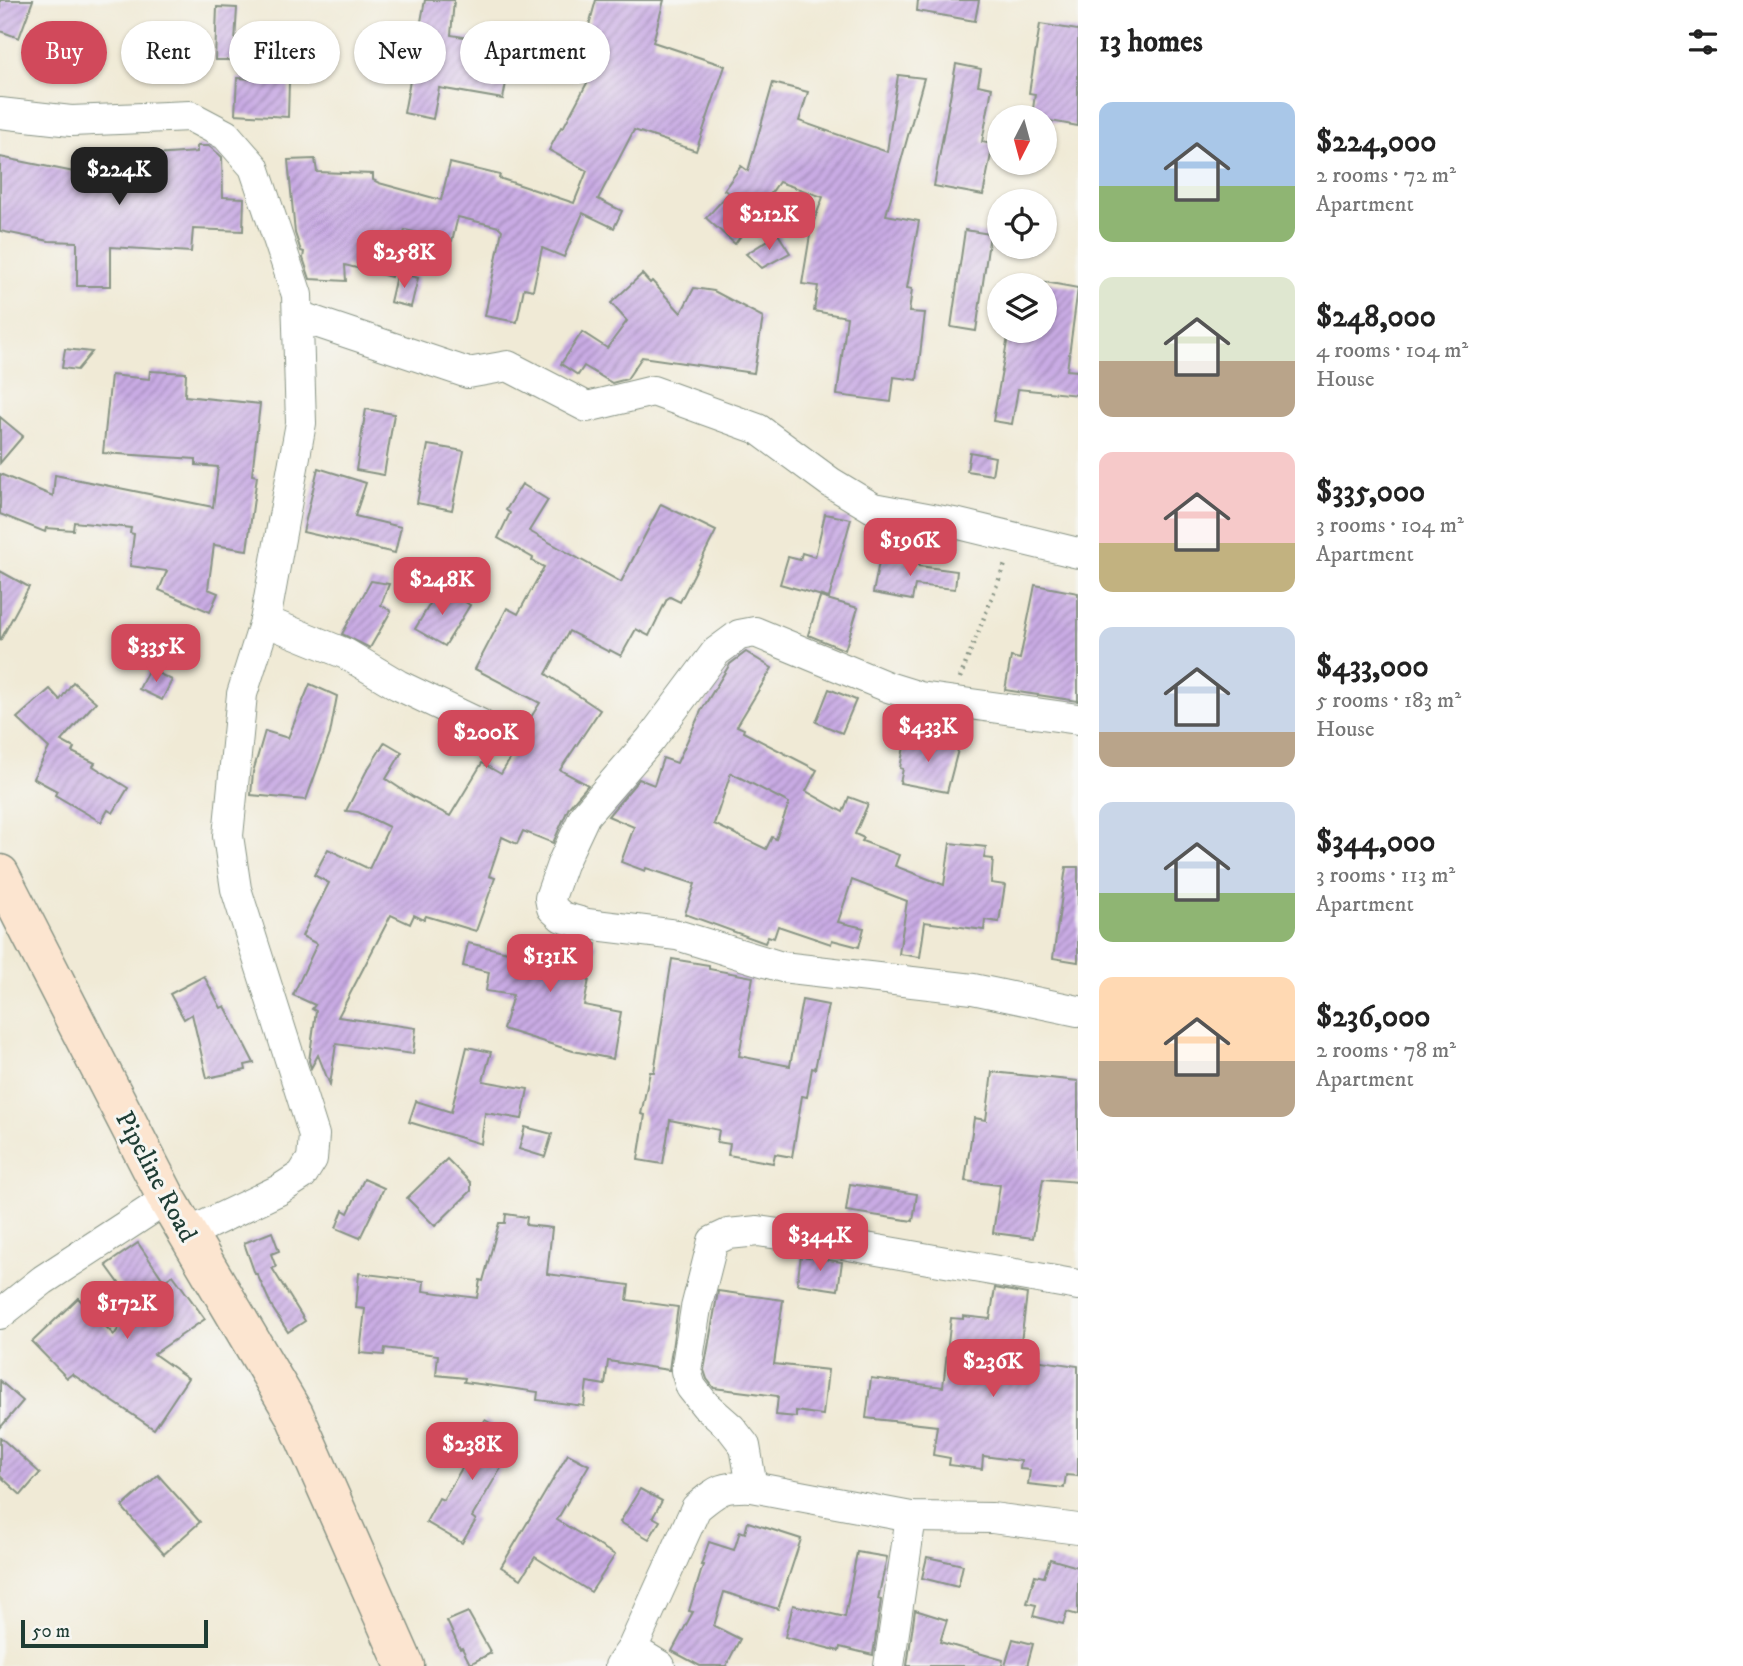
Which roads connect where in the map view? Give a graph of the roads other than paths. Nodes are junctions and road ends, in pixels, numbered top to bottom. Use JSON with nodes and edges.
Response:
{"nodes":[{"id":1,"x":0,"y":113,"type":"edge"},
{"id":2,"x":298,"y":316,"type":"junction"},
{"id":3,"x":1078,"y":553,"type":"edge"},
{"id":4,"x":265,"y":621,"type":"junction"},
{"id":5,"x":1078,"y":719,"type":"edge"},
{"id":6,"x":480,"y":724,"type":"dead end"},
{"id":7,"x":0,"y":874,"type":"edge"},
{"id":8,"x":1078,"y":1011,"type":"edge"},
{"id":9,"x":167,"y":1199,"type":"junction"},
{"id":10,"x":187,"y":1234,"type":"junction"},
{"id":11,"x":1078,"y":1286,"type":"edge"},
{"id":12,"x":0,"y":1314,"type":"edge"},
{"id":13,"x":752,"y":1487,"type":"junction"},
{"id":14,"x":911,"y":1517,"type":"junction"},
{"id":15,"x":1078,"y":1529,"type":"edge"},
{"id":16,"x":626,"y":1658,"type":"edge"},
{"id":17,"x":405,"y":1666,"type":"edge"},
{"id":18,"x":660,"y":1666,"type":"edge"},
{"id":19,"x":889,"y":1666,"type":"edge"}],
"edges":[{"from":1,"to":2,"type":"street"},
{"from":2,"to":3,"type":"street"},
{"from":2,"to":4,"type":"street"},
{"from":4,"to":6,"type":"street"},
{"from":4,"to":10,"type":"street"},
{"from":5,"to":8,"type":"street"},
{"from":7,"to":9,"type":"street","name":"Pipeline Road"},
{"from":9,"to":10,"type":"street","name":"Pipeline Road"},
{"from":9,"to":12,"type":"street"},
{"from":10,"to":17,"type":"street","name":"Pipeline Road"},
{"from":11,"to":13,"type":"street"},
{"from":13,"to":14,"type":"street"},
{"from":13,"to":16,"type":"street"},
{"from":14,"to":15,"type":"street"},
{"from":14,"to":19,"type":"street"},
{"from":16,"to":18,"type":"street"}]}
